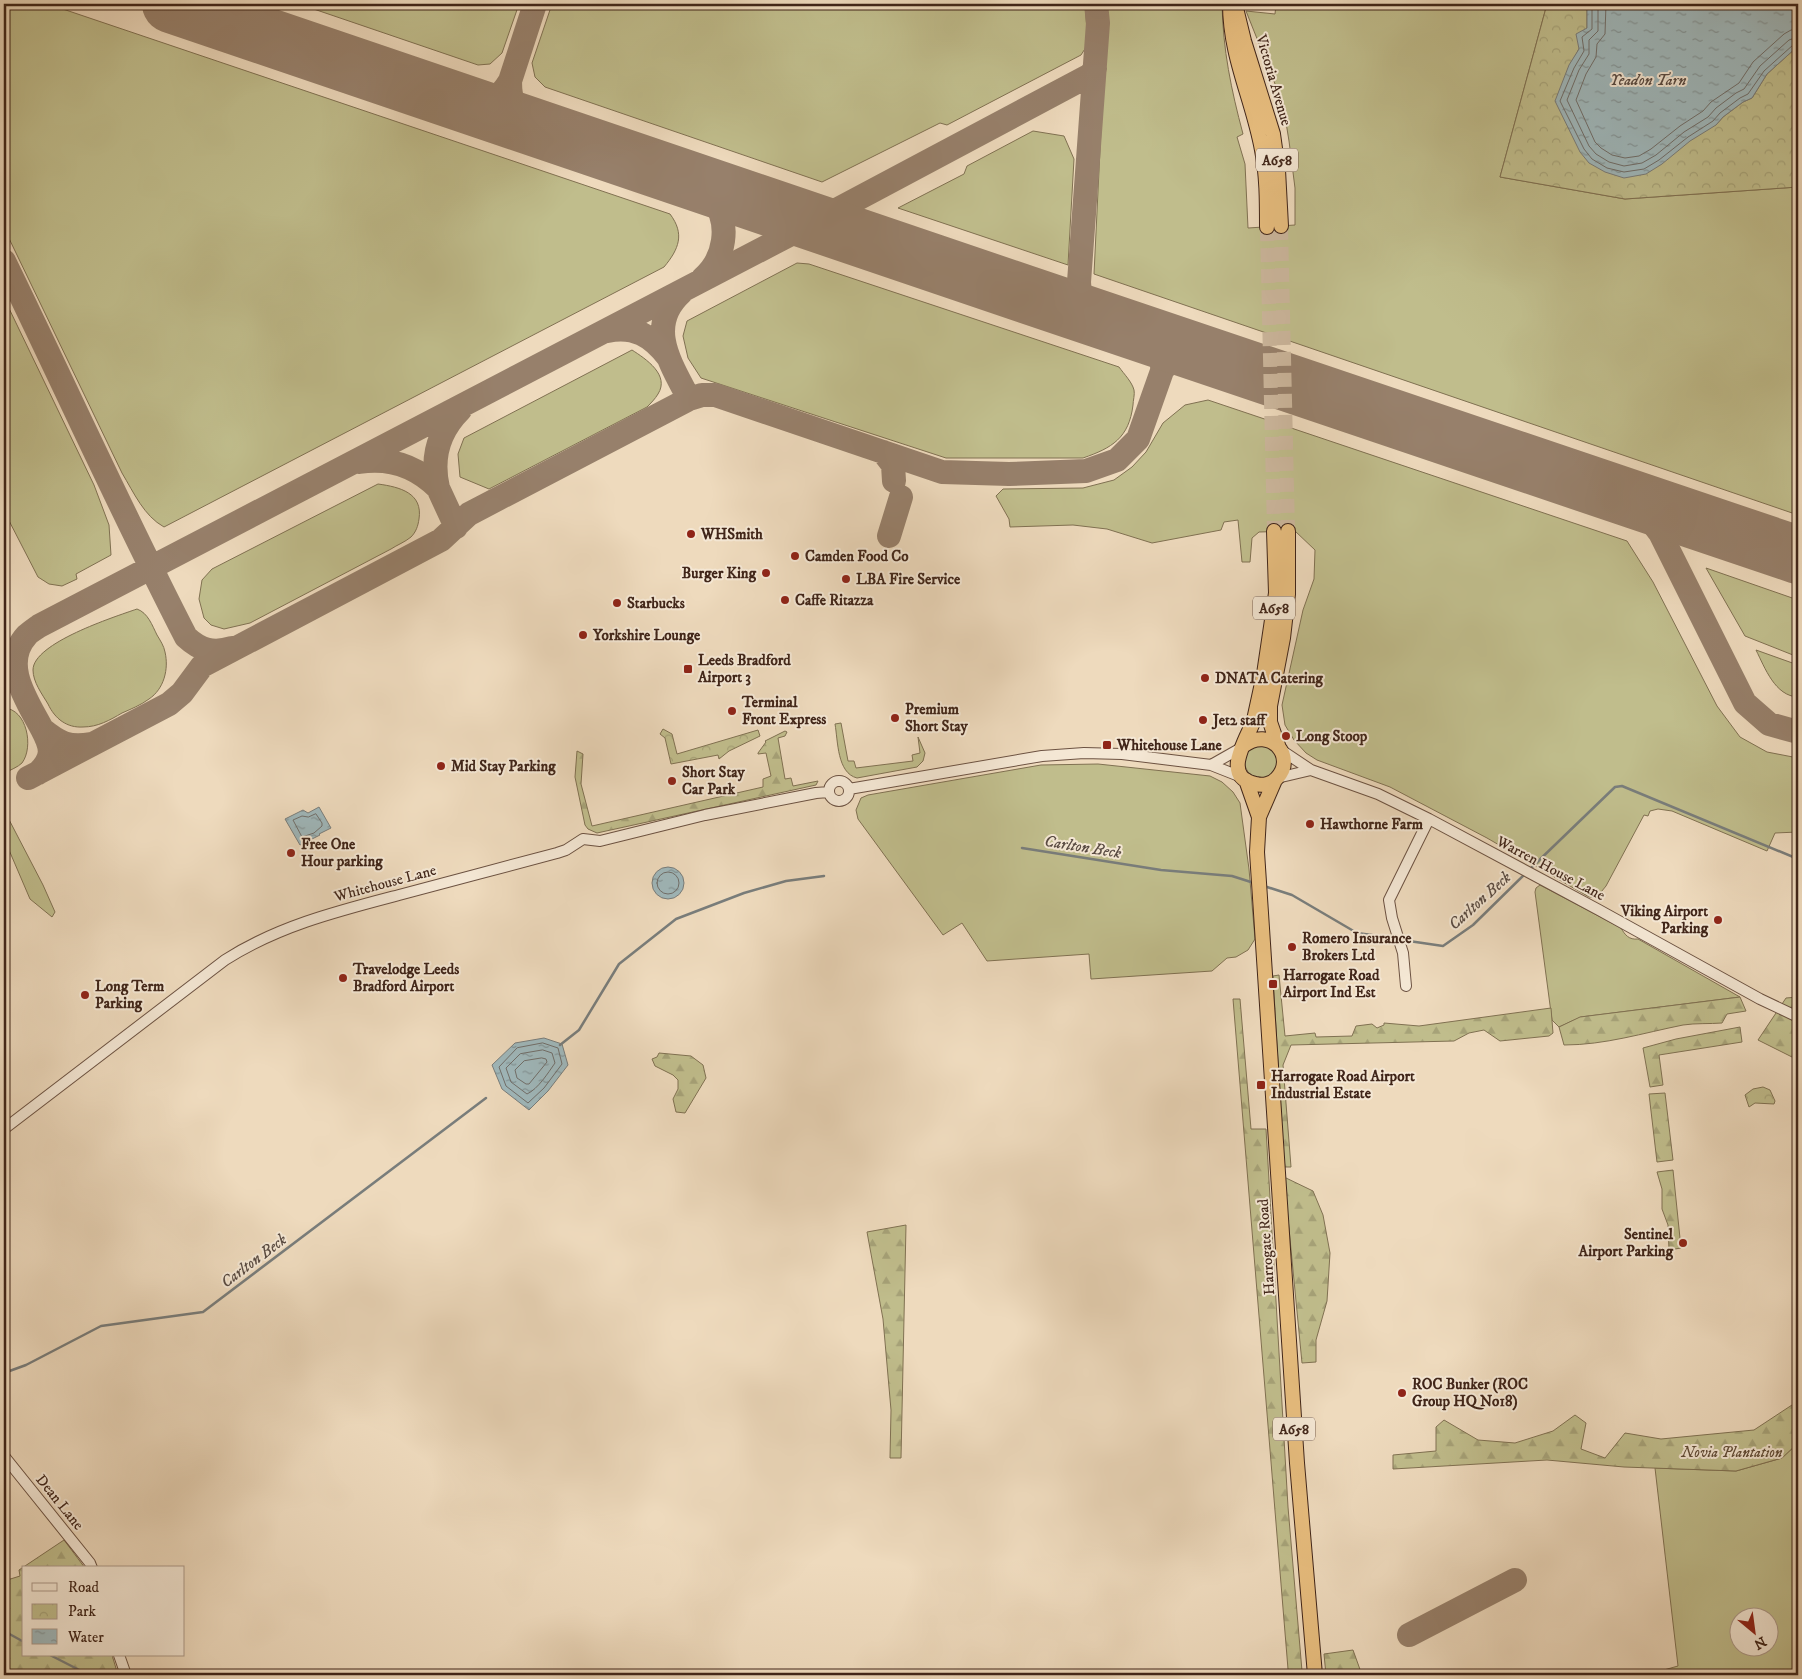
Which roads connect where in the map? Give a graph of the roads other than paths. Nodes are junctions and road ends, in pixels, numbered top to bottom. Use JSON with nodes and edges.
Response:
{"nodes":[{"id":1,"x":1230,"y":4,"type":"edge"},
{"id":2,"x":1235,"y":4,"type":"edge"},
{"id":3,"x":1281,"y":531,"type":"tunnel mouth"},
{"id":4,"x":1277,"y":637,"type":"junction"},
{"id":5,"x":1242,"y":747,"type":"junction"},
{"id":6,"x":1280,"y":749,"type":"junction"},
{"id":7,"x":1211,"y":765,"type":"junction"},
{"id":8,"x":1311,"y":770,"type":"junction"},
{"id":9,"x":1245,"y":779,"type":"junction"},
{"id":10,"x":1276,"y":779,"type":"junction"},
{"id":11,"x":1259,"y":817,"type":"junction"},
{"id":12,"x":1429,"y":819,"type":"junction"},
{"id":13,"x":1406,"y":986,"type":"dead end"},
{"id":14,"x":1798,"y":1017,"type":"edge"},
{"id":15,"x":6,"y":1126,"type":"edge"},
{"id":16,"x":4,"y":1456,"type":"edge"},
{"id":17,"x":91,"y":1566,"type":"edge"},
{"id":18,"x":119,"y":1656,"type":"edge"},
{"id":19,"x":126,"y":1675,"type":"edge"},
{"id":20,"x":1315,"y":1675,"type":"edge"}],
"edges":[{"from":1,"to":2,"type":"highway","name":"Victoria Avenue","number":"A658"},
{"from":3,"to":4,"type":"highway","number":"A658"},
{"from":4,"to":5,"type":"highway","number":"A658"},
{"from":4,"to":6,"type":"highway","number":"A658"},
{"from":5,"to":6,"type":"highway"},
{"from":5,"to":7,"type":"street"},
{"from":5,"to":9,"type":"highway"},
{"from":6,"to":8,"type":"street","name":"Warren House Lane"},
{"from":6,"to":10,"type":"highway"},
{"from":7,"to":9,"type":"street"},
{"from":7,"to":15,"type":"street","name":"Whitehouse Lane"},
{"from":8,"to":10,"type":"street"},
{"from":8,"to":12,"type":"street","name":"Warren House Lane"},
{"from":9,"to":10,"type":"highway"},
{"from":9,"to":11,"type":"highway","name":"Harrogate Road","number":"A658"},
{"from":10,"to":11,"type":"highway","name":"Harrogate Road","number":"A658"},
{"from":11,"to":20,"type":"highway","name":"Harrogate Road","number":"A658"},
{"from":12,"to":13,"type":"street"},
{"from":12,"to":14,"type":"street","name":"Warren House Lane"},
{"from":16,"to":17,"type":"street","name":"Dean Lane"},
{"from":18,"to":19,"type":"street"}]}
